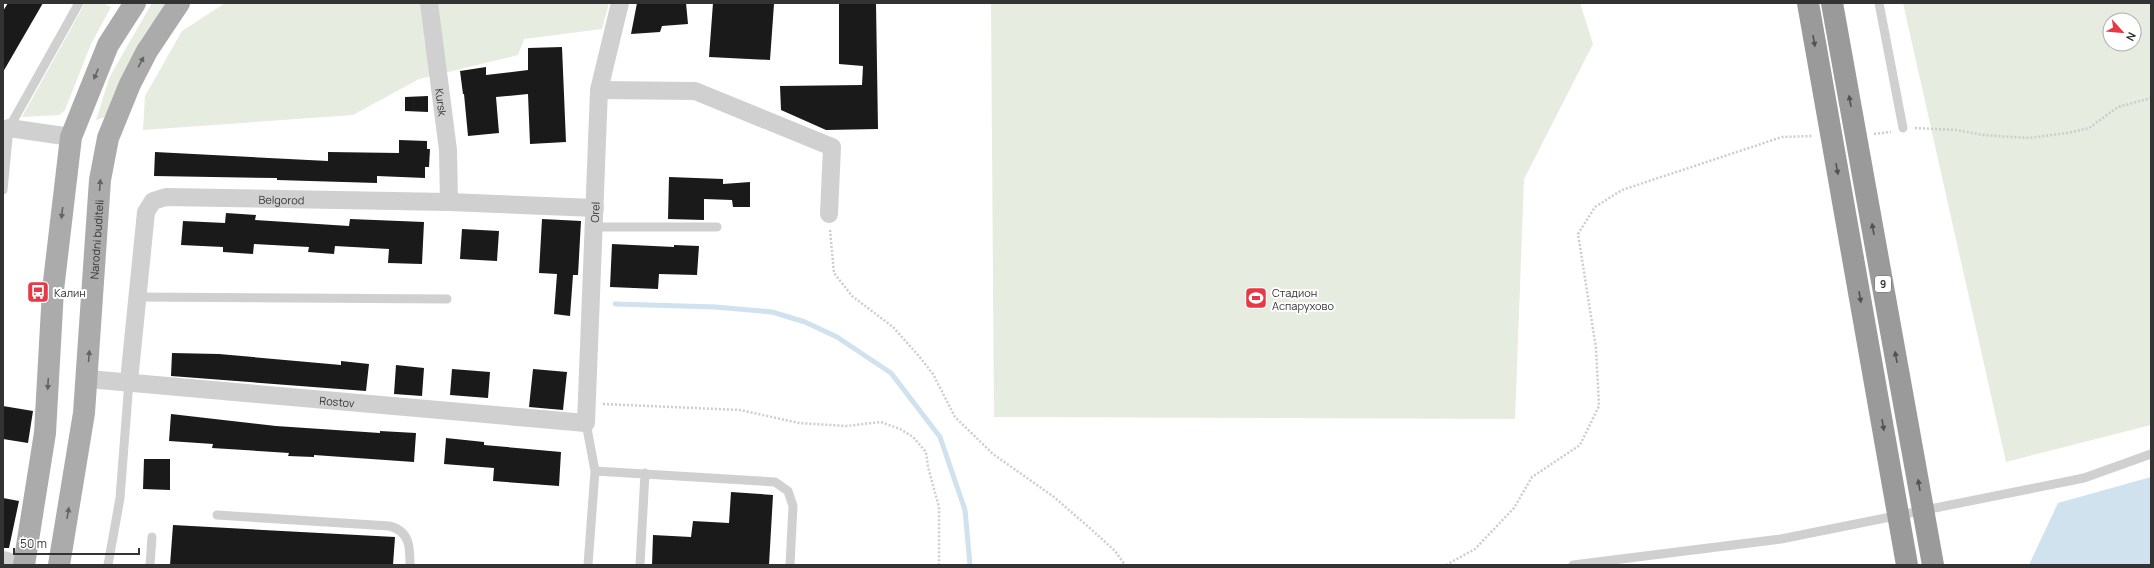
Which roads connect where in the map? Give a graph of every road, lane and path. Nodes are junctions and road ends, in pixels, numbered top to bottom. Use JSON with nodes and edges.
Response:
{"nodes":[{"id":1,"x":79,"y":3,"type":"edge"},
{"id":2,"x":134,"y":3,"type":"edge"},
{"id":3,"x":180,"y":3,"type":"edge"},
{"id":4,"x":429,"y":3,"type":"edge"},
{"id":5,"x":620,"y":3,"type":"edge"},
{"id":6,"x":1808,"y":3,"type":"edge"},
{"id":7,"x":1832,"y":3,"type":"edge"},
{"id":8,"x":1880,"y":3,"type":"edge"},
{"id":9,"x":599,"y":90,"type":"junction"},
{"id":10,"x":2151,"y":98,"type":"edge"},
{"id":11,"x":1903,"y":128,"type":"joint"},
{"id":12,"x":6,"y":130,"type":"edge"},
{"id":13,"x":71,"y":137,"type":"junction"},
{"id":14,"x":1782,"y":138,"type":"dead end"},
{"id":15,"x":3,"y":190,"type":"edge"},
{"id":16,"x":449,"y":202,"type":"junction"},
{"id":17,"x":595,"y":208,"type":"junction"},
{"id":18,"x":829,"y":214,"type":"joint"},
{"id":19,"x":594,"y":227,"type":"junction"},
{"id":20,"x":717,"y":227,"type":"dead end"},
{"id":21,"x":137,"y":297,"type":"junction"},
{"id":22,"x":447,"y":299,"type":"dead end"},
{"id":23,"x":88,"y":379,"type":"junction"},
{"id":24,"x":129,"y":381,"type":"junction"},
{"id":25,"x":587,"y":403,"type":"junction"},
{"id":26,"x":586,"y":424,"type":"junction"},
{"id":27,"x":2151,"y":454,"type":"edge"},
{"id":28,"x":594,"y":471,"type":"junction"},
{"id":29,"x":645,"y":473,"type":"junction"},
{"id":30,"x":217,"y":515,"type":"dead end"},
{"id":31,"x":152,"y":537,"type":"dead end"},
{"id":32,"x":3,"y":560,"type":"edge"},
{"id":33,"x":20,"y":565,"type":"edge"},
{"id":34,"x":24,"y":565,"type":"edge"},
{"id":35,"x":59,"y":565,"type":"edge"},
{"id":36,"x":108,"y":565,"type":"edge"},
{"id":37,"x":150,"y":565,"type":"edge"},
{"id":38,"x":410,"y":565,"type":"edge"},
{"id":39,"x":588,"y":565,"type":"edge"},
{"id":40,"x":640,"y":565,"type":"edge"},
{"id":41,"x":790,"y":565,"type":"edge"},
{"id":42,"x":939,"y":565,"type":"edge"},
{"id":43,"x":1125,"y":565,"type":"edge"},
{"id":44,"x":1446,"y":565,"type":"edge"},
{"id":45,"x":1573,"y":565,"type":"edge"},
{"id":46,"x":1907,"y":565,"type":"edge"},
{"id":47,"x":1933,"y":565,"type":"edge"}],
"edges":[{"from":1,"to":12,"type":"lane"},
{"from":2,"to":13,"type":"main road","one_way":true},
{"from":23,"to":3,"type":"main road","name":"Narodni buditeli","one_way":true},
{"from":4,"to":16,"type":"street","name":"Kursk"},
{"from":5,"to":9,"type":"street","name":"Orel"},
{"from":6,"to":46,"type":"highway","number":"9","one_way":true,"bridge":true},
{"from":47,"to":7,"type":"highway","number":"9","one_way":true,"bridge":true},
{"from":8,"to":11,"type":"lane"},
{"from":9,"to":17,"type":"street","name":"Orel"},
{"from":9,"to":18,"type":"street"},
{"from":10,"to":11,"type":"path"},
{"from":12,"to":13,"type":"street"},
{"from":12,"to":15,"type":"lane"},
{"from":13,"to":34,"type":"main road","one_way":true},
{"from":14,"to":44,"type":"path"},
{"from":16,"to":17,"type":"street","name":"Belgorod"},
{"from":16,"to":21,"type":"street","name":"Belgorod"},
{"from":17,"to":19,"type":"street","name":"Orel"},
{"from":18,"to":43,"type":"path"},
{"from":19,"to":20,"type":"lane"},
{"from":19,"to":25,"type":"street","name":"Orel"},
{"from":21,"to":22,"type":"lane"},
{"from":21,"to":24,"type":"street","name":"Belgorod"},
{"from":23,"to":24,"type":"street","name":"Rostov"},
{"from":35,"to":23,"type":"main road","name":"Narodni buditeli","one_way":true},
{"from":24,"to":26,"type":"street","name":"Rostov"},
{"from":24,"to":36,"type":"lane"},
{"from":25,"to":26,"type":"street","name":"Orel"},
{"from":25,"to":42,"type":"path"},
{"from":26,"to":28,"type":"lane"},
{"from":27,"to":45,"type":"lane"},
{"from":28,"to":29,"type":"lane"},
{"from":28,"to":39,"type":"lane"},
{"from":29,"to":40,"type":"lane"},
{"from":29,"to":41,"type":"lane"},
{"from":30,"to":38,"type":"lane"},
{"from":31,"to":37,"type":"lane"},
{"from":32,"to":33,"type":"street"}]}
